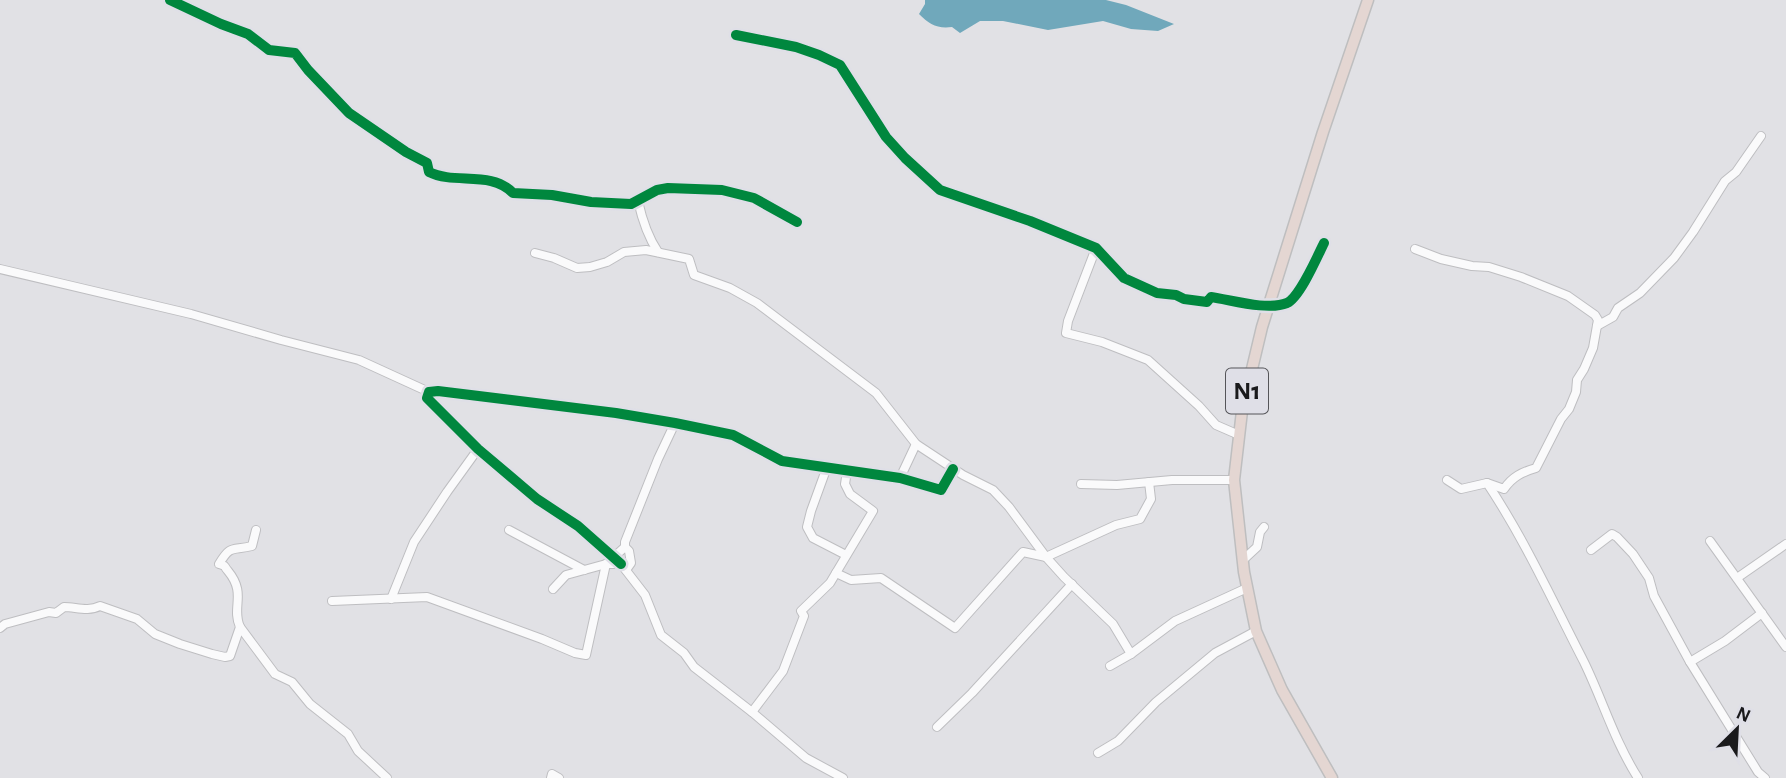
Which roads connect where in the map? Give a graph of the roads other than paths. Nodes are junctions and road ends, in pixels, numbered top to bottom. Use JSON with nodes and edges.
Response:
{"nodes":[{"id":1,"x":170,"y":0,"type":"edge"},
{"id":2,"x":1368,"y":0,"type":"edge"},
{"id":3,"x":736,"y":35,"type":"dead end"},
{"id":4,"x":1762,"y":136,"type":"dead end"},
{"id":5,"x":638,"y":201,"type":"junction"},
{"id":6,"x":797,"y":222,"type":"dead end"},
{"id":7,"x":1324,"y":243,"type":"dead end"},
{"id":8,"x":1096,"y":248,"type":"junction"},
{"id":9,"x":1415,"y":249,"type":"dead end"},
{"id":10,"x":658,"y":252,"type":"junction"},
{"id":11,"x":535,"y":253,"type":"dead end"},
{"id":12,"x":0,"y":269,"type":"edge"},
{"id":13,"x":1268,"y":306,"type":"junction"},
{"id":14,"x":1597,"y":326,"type":"junction"},
{"id":15,"x":429,"y":392,"type":"junction"},
{"id":16,"x":675,"y":423,"type":"junction"},
{"id":17,"x":1239,"y":435,"type":"junction"},
{"id":18,"x":916,"y":444,"type":"junction"},
{"id":19,"x":478,"y":449,"type":"junction"},
{"id":20,"x":827,"y":467,"type":"junction"},
{"id":21,"x":953,"y":469,"type":"junction"},
{"id":22,"x":847,"y":471,"type":"junction"},
{"id":23,"x":900,"y":478,"type":"junction"},
{"id":24,"x":1447,"y":480,"type":"dead end"},
{"id":25,"x":1234,"y":481,"type":"junction"},
{"id":26,"x":1149,"y":482,"type":"junction"},
{"id":27,"x":1488,"y":483,"type":"junction"},
{"id":28,"x":1081,"y":484,"type":"dead end"},
{"id":29,"x":1264,"y":527,"type":"dead end"},
{"id":30,"x":256,"y":530,"type":"dead end"},
{"id":31,"x":509,"y":530,"type":"dead end"},
{"id":32,"x":1710,"y":541,"type":"dead end"},
{"id":33,"x":1786,"y":544,"type":"edge"},
{"id":34,"x":625,"y":547,"type":"junction"},
{"id":35,"x":1591,"y":551,"type":"dead end"},
{"id":36,"x":846,"y":555,"type":"junction"},
{"id":37,"x":1046,"y":557,"type":"junction"},
{"id":38,"x":1243,"y":560,"type":"junction"},
{"id":39,"x":606,"y":564,"type":"junction"},
{"id":40,"x":620,"y":564,"type":"junction"},
{"id":41,"x":584,"y":570,"type":"junction"},
{"id":42,"x":836,"y":573,"type":"junction"},
{"id":43,"x":1737,"y":578,"type":"junction"},
{"id":44,"x":1072,"y":584,"type":"junction"},
{"id":45,"x":1247,"y":588,"type":"junction"},
{"id":46,"x":553,"y":589,"type":"dead end"},
{"id":47,"x":391,"y":599,"type":"junction"},
{"id":48,"x":331,"y":601,"type":"dead end"},
{"id":49,"x":1762,"y":613,"type":"junction"},
{"id":50,"x":240,"y":627,"type":"junction"},
{"id":51,"x":0,"y":628,"type":"edge"},
{"id":52,"x":1256,"y":631,"type":"junction"},
{"id":53,"x":1786,"y":647,"type":"edge"},
{"id":54,"x":1132,"y":654,"type":"junction"},
{"id":55,"x":1690,"y":662,"type":"junction"},
{"id":56,"x":1110,"y":666,"type":"dead end"},
{"id":57,"x":752,"y":712,"type":"junction"},
{"id":58,"x":937,"y":727,"type":"dead end"},
{"id":59,"x":1098,"y":753,"type":"dead end"},
{"id":60,"x":387,"y":778,"type":"edge"},
{"id":61,"x":551,"y":778,"type":"edge"},
{"id":62,"x":559,"y":778,"type":"edge"},
{"id":63,"x":842,"y":778,"type":"edge"},
{"id":64,"x":1332,"y":778,"type":"edge"},
{"id":65,"x":1638,"y":778,"type":"edge"},
{"id":66,"x":1765,"y":778,"type":"edge"}],
"edges":[{"from":1,"to":5,"type":"street"},
{"from":2,"to":13,"type":"highway","number":"N1"},
{"from":3,"to":8,"type":"street"},
{"from":4,"to":14,"type":"street"},
{"from":5,"to":6,"type":"street"},
{"from":5,"to":10,"type":"street"},
{"from":7,"to":13,"type":"street"},
{"from":8,"to":13,"type":"street"},
{"from":8,"to":17,"type":"street"},
{"from":9,"to":14,"type":"street"},
{"from":10,"to":11,"type":"street"},
{"from":10,"to":18,"type":"street"},
{"from":12,"to":15,"type":"street"},
{"from":13,"to":17,"type":"highway","number":"N1"},
{"from":14,"to":27,"type":"street"},
{"from":15,"to":16,"type":"street"},
{"from":15,"to":19,"type":"street"},
{"from":16,"to":20,"type":"street"},
{"from":16,"to":34,"type":"street"},
{"from":17,"to":25,"type":"highway","number":"N1"},
{"from":18,"to":21,"type":"street"},
{"from":18,"to":23,"type":"street"},
{"from":19,"to":40,"type":"street"},
{"from":19,"to":47,"type":"street"},
{"from":20,"to":22,"type":"street"},
{"from":20,"to":36,"type":"street"},
{"from":21,"to":23,"type":"street"},
{"from":21,"to":37,"type":"street"},
{"from":22,"to":23,"type":"street"},
{"from":22,"to":36,"type":"street"},
{"from":24,"to":27,"type":"street"},
{"from":25,"to":26,"type":"street"},
{"from":25,"to":38,"type":"highway","number":"N1"},
{"from":26,"to":28,"type":"street"},
{"from":26,"to":37,"type":"street"},
{"from":27,"to":65,"type":"street"},
{"from":29,"to":38,"type":"street"},
{"from":30,"to":50,"type":"street"},
{"from":31,"to":41,"type":"street"},
{"from":32,"to":43,"type":"street"},
{"from":33,"to":43,"type":"street"},
{"from":34,"to":40,"type":"street"},
{"from":34,"to":40,"type":"street"},
{"from":35,"to":55,"type":"street"},
{"from":36,"to":42,"type":"street"},
{"from":37,"to":42,"type":"street"},
{"from":37,"to":44,"type":"street"},
{"from":38,"to":45,"type":"highway","number":"N1"},
{"from":39,"to":40,"type":"street"},
{"from":39,"to":41,"type":"street"},
{"from":39,"to":47,"type":"street"},
{"from":40,"to":57,"type":"street"},
{"from":41,"to":46,"type":"street"},
{"from":42,"to":57,"type":"street"},
{"from":43,"to":49,"type":"street"},
{"from":44,"to":54,"type":"street"},
{"from":44,"to":58,"type":"street"},
{"from":45,"to":52,"type":"highway","number":"N1"},
{"from":45,"to":54,"type":"street"},
{"from":47,"to":48,"type":"street"},
{"from":49,"to":53,"type":"street"},
{"from":49,"to":55,"type":"street"},
{"from":50,"to":51,"type":"street"},
{"from":50,"to":60,"type":"street"},
{"from":52,"to":59,"type":"street"},
{"from":52,"to":64,"type":"highway","number":"N1"},
{"from":54,"to":56,"type":"street"},
{"from":55,"to":66,"type":"street"},
{"from":57,"to":63,"type":"street"},
{"from":61,"to":62,"type":"street"}]}
